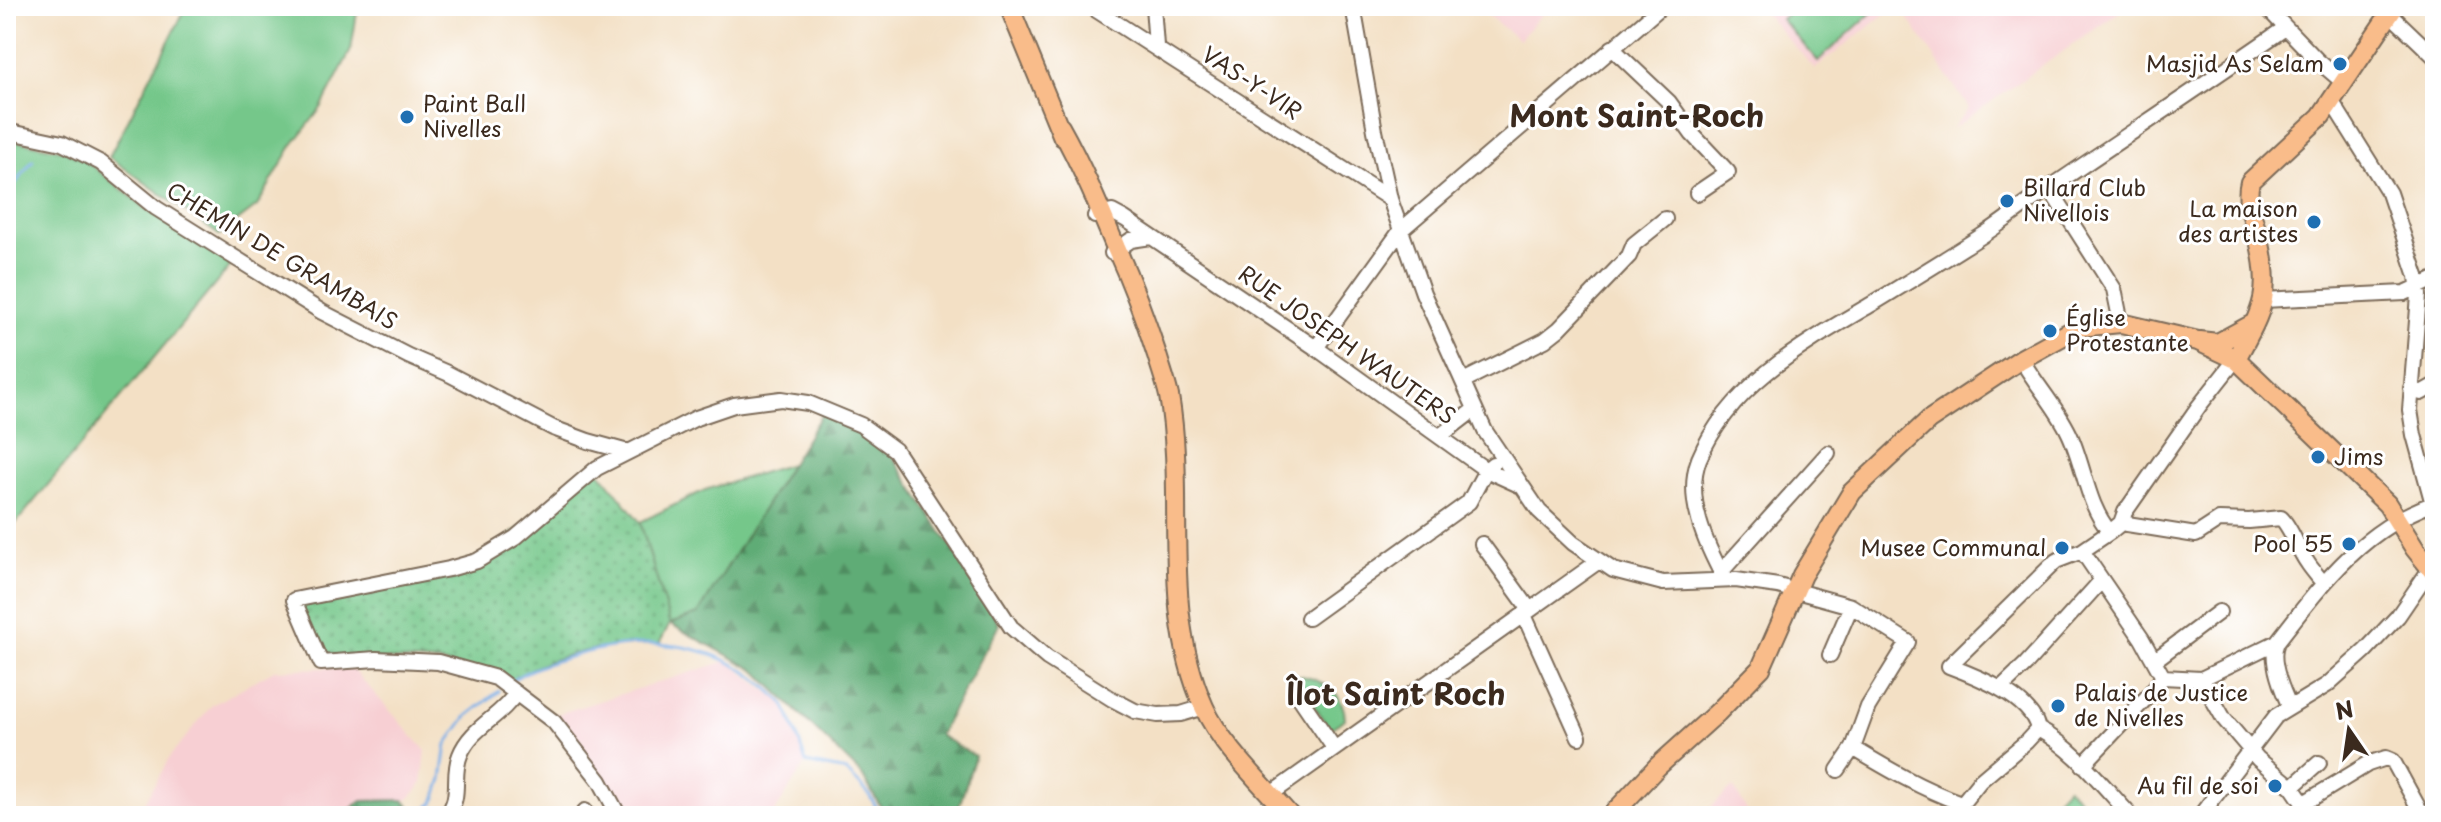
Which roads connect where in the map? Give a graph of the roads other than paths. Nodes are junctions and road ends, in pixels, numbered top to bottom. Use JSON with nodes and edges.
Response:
{"nodes":[{"id":1,"x":1009,"y":6,"type":"edge"},
{"id":2,"x":1090,"y":6,"type":"edge"},
{"id":3,"x":1153,"y":6,"type":"edge"},
{"id":4,"x":1353,"y":6,"type":"edge"},
{"id":5,"x":1662,"y":6,"type":"edge"},
{"id":6,"x":2265,"y":6,"type":"edge"},
{"id":7,"x":2393,"y":10,"type":"edge"},
{"id":8,"x":2285,"y":28,"type":"junction"},
{"id":9,"x":1156,"y":46,"type":"junction"},
{"id":10,"x":1612,"y":48,"type":"junction"},
{"id":11,"x":2435,"y":57,"type":"edge"},
{"id":12,"x":2344,"y":83,"type":"junction"},
{"id":13,"x":2332,"y":102,"type":"junction"},
{"id":14,"x":6,"y":131,"type":"edge"},
{"id":15,"x":2050,"y":189,"type":"junction"},
{"id":16,"x":1697,"y":193,"type":"dead end"},
{"id":17,"x":1390,"y":199,"type":"junction"},
{"id":18,"x":1098,"y":215,"type":"junction"},
{"id":19,"x":1665,"y":219,"type":"dead end"},
{"id":20,"x":1401,"y":230,"type":"junction"},
{"id":21,"x":1151,"y":237,"type":"junction"},
{"id":22,"x":1115,"y":252,"type":"junction"},
{"id":23,"x":2435,"y":279,"type":"edge"},
{"id":24,"x":2418,"y":287,"type":"junction"},
{"id":25,"x":2264,"y":300,"type":"junction"},
{"id":26,"x":2256,"y":322,"type":"junction"},
{"id":27,"x":2121,"y":323,"type":"junction"},
{"id":28,"x":2198,"y":341,"type":"junction"},
{"id":29,"x":1316,"y":348,"type":"junction"},
{"id":30,"x":2021,"y":359,"type":"junction"},
{"id":31,"x":2236,"y":359,"type":"junction"},
{"id":32,"x":1463,"y":381,"type":"junction"},
{"id":33,"x":2435,"y":385,"type":"edge"},
{"id":34,"x":2411,"y":388,"type":"junction"},
{"id":35,"x":1475,"y":409,"type":"junction"},
{"id":36,"x":1440,"y":436,"type":"junction"},
{"id":37,"x":1489,"y":438,"type":"junction"},
{"id":38,"x":628,"y":452,"type":"junction"},
{"id":39,"x":1828,"y":453,"type":"dead end"},
{"id":40,"x":1465,"y":454,"type":"junction"},
{"id":41,"x":1501,"y":456,"type":"junction"},
{"id":42,"x":1486,"y":470,"type":"junction"},
{"id":43,"x":1523,"y":489,"type":"junction"},
{"id":44,"x":2434,"y":504,"type":"edge"},
{"id":45,"x":2398,"y":519,"type":"junction"},
{"id":46,"x":2116,"y":528,"type":"junction"},
{"id":47,"x":1482,"y":544,"type":"dead end"},
{"id":48,"x":2082,"y":551,"type":"junction"},
{"id":49,"x":1599,"y":561,"type":"junction"},
{"id":50,"x":2432,"y":572,"type":"edge"},
{"id":51,"x":1723,"y":576,"type":"junction"},
{"id":52,"x":2101,"y":581,"type":"junction"},
{"id":53,"x":2323,"y":583,"type":"junction"},
{"id":54,"x":1796,"y":591,"type":"junction"},
{"id":55,"x":1851,"y":606,"type":"junction"},
{"id":56,"x":1527,"y":612,"type":"junction"},
{"id":57,"x":2219,"y":612,"type":"dead end"},
{"id":58,"x":1308,"y":618,"type":"dead end"},
{"id":59,"x":2277,"y":642,"type":"junction"},
{"id":60,"x":1830,"y":655,"type":"dead end"},
{"id":61,"x":2155,"y":660,"type":"junction"},
{"id":62,"x":2163,"y":677,"type":"junction"},
{"id":63,"x":2201,"y":679,"type":"junction"},
{"id":64,"x":2000,"y":689,"type":"junction"},
{"id":65,"x":1295,"y":691,"type":"dead end"},
{"id":66,"x":516,"y":693,"type":"junction"},
{"id":67,"x":2290,"y":707,"type":"junction"},
{"id":68,"x":1208,"y":713,"type":"junction"},
{"id":69,"x":2038,"y":729,"type":"junction"},
{"id":70,"x":1579,"y":737,"type":"dead end"},
{"id":71,"x":1334,"y":748,"type":"junction"},
{"id":72,"x":1853,"y":748,"type":"junction"},
{"id":73,"x":2250,"y":749,"type":"junction"},
{"id":74,"x":2319,"y":763,"type":"dead end"},
{"id":75,"x":2083,"y":765,"type":"junction"},
{"id":76,"x":1838,"y":770,"type":"dead end"},
{"id":77,"x":2292,"y":787,"type":"junction"},
{"id":78,"x":1271,"y":794,"type":"junction"},
{"id":79,"x":1961,"y":803,"type":"junction"},
{"id":80,"x":2308,"y":810,"type":"edge"},
{"id":81,"x":1622,"y":812,"type":"edge"},
{"id":82,"x":446,"y":816,"type":"edge"},
{"id":83,"x":619,"y":816,"type":"edge"},
{"id":84,"x":1290,"y":816,"type":"edge"},
{"id":85,"x":1952,"y":816,"type":"edge"},
{"id":86,"x":2131,"y":816,"type":"edge"},
{"id":87,"x":2200,"y":816,"type":"edge"},
{"id":88,"x":2423,"y":816,"type":"edge"}],
"edges":[{"from":1,"to":18,"type":"main road"},
{"from":2,"to":9,"type":"street","name":"VAS-Y-VIR"},
{"from":3,"to":9,"type":"street"},
{"from":4,"to":17,"type":"street"},
{"from":5,"to":10,"type":"street"},
{"from":6,"to":8,"type":"street"},
{"from":7,"to":11,"type":"street"},
{"from":7,"to":12,"type":"main road"},
{"from":8,"to":12,"type":"street"},
{"from":8,"to":15,"type":"street"},
{"from":9,"to":17,"type":"street","name":"VAS-Y-VIR"},
{"from":10,"to":16,"type":"street"},
{"from":10,"to":20,"type":"street"},
{"from":12,"to":13,"type":"main road"},
{"from":13,"to":24,"type":"street"},
{"from":13,"to":25,"type":"main road"},
{"from":14,"to":38,"type":"street","name":"CHEMIN DE GRAMBAIS"},
{"from":15,"to":27,"type":"street"},
{"from":15,"to":51,"type":"street"},
{"from":17,"to":20,"type":"street"},
{"from":18,"to":21,"type":"street","name":"RUE JOSEPH WAUTERS"},
{"from":18,"to":22,"type":"main road"},
{"from":19,"to":32,"type":"street"},
{"from":20,"to":29,"type":"street"},
{"from":20,"to":32,"type":"street"},
{"from":21,"to":22,"type":"street"},
{"from":21,"to":29,"type":"street","name":"RUE JOSEPH WAUTERS"},
{"from":22,"to":68,"type":"main road"},
{"from":23,"to":24,"type":"street"},
{"from":24,"to":25,"type":"street"},
{"from":24,"to":34,"type":"street"},
{"from":25,"to":26,"type":"main road"},
{"from":26,"to":28,"type":"main road"},
{"from":26,"to":31,"type":"main road"},
{"from":27,"to":28,"type":"main road"},
{"from":27,"to":30,"type":"main road"},
{"from":28,"to":31,"type":"main road"},
{"from":29,"to":36,"type":"street","name":"RUE JOSEPH WAUTERS"},
{"from":30,"to":46,"type":"street"},
{"from":30,"to":54,"type":"main road"},
{"from":31,"to":45,"type":"main road"},
{"from":31,"to":46,"type":"street"},
{"from":32,"to":35,"type":"street"},
{"from":33,"to":34,"type":"street"},
{"from":34,"to":44,"type":"street"},
{"from":35,"to":36,"type":"street"},
{"from":35,"to":37,"type":"street"},
{"from":36,"to":40,"type":"street","name":"RUE JOSEPH WAUTERS"},
{"from":37,"to":40,"type":"street"},
{"from":37,"to":41,"type":"street"},
{"from":38,"to":66,"type":"street"},
{"from":38,"to":68,"type":"street"},
{"from":39,"to":51,"type":"street"},
{"from":40,"to":42,"type":"street","name":"RUE JOSEPH WAUTERS"},
{"from":41,"to":42,"type":"street"},
{"from":41,"to":43,"type":"street"},
{"from":42,"to":43,"type":"street","name":"RUE JOSEPH WAUTERS"},
{"from":42,"to":58,"type":"street"},
{"from":43,"to":49,"type":"street"},
{"from":44,"to":45,"type":"street"},
{"from":45,"to":50,"type":"main road"},
{"from":45,"to":53,"type":"street"},
{"from":46,"to":48,"type":"street"},
{"from":46,"to":53,"type":"street"},
{"from":47,"to":56,"type":"street"},
{"from":48,"to":52,"type":"street"},
{"from":48,"to":64,"type":"street"},
{"from":49,"to":51,"type":"street"},
{"from":49,"to":56,"type":"street"},
{"from":50,"to":67,"type":"street"},
{"from":51,"to":54,"type":"street"},
{"from":52,"to":61,"type":"street"},
{"from":52,"to":64,"type":"street"},
{"from":53,"to":59,"type":"street"},
{"from":54,"to":55,"type":"street"},
{"from":54,"to":81,"type":"main road"},
{"from":55,"to":60,"type":"street"},
{"from":55,"to":72,"type":"street"},
{"from":56,"to":70,"type":"street"},
{"from":56,"to":71,"type":"street"},
{"from":57,"to":61,"type":"street"},
{"from":59,"to":63,"type":"street"},
{"from":59,"to":67,"type":"street"},
{"from":61,"to":62,"type":"street"},
{"from":62,"to":63,"type":"street"},
{"from":62,"to":75,"type":"street"},
{"from":63,"to":73,"type":"street"},
{"from":64,"to":69,"type":"street"},
{"from":65,"to":71,"type":"street"},
{"from":66,"to":82,"type":"street"},
{"from":66,"to":83,"type":"street"},
{"from":67,"to":73,"type":"street"},
{"from":68,"to":78,"type":"main road"},
{"from":69,"to":75,"type":"street"},
{"from":69,"to":79,"type":"street"},
{"from":71,"to":78,"type":"street"},
{"from":72,"to":76,"type":"street"},
{"from":72,"to":79,"type":"street"},
{"from":73,"to":77,"type":"street"},
{"from":73,"to":87,"type":"street"},
{"from":74,"to":77,"type":"street"},
{"from":75,"to":86,"type":"street"},
{"from":77,"to":80,"type":"street"},
{"from":78,"to":84,"type":"main road"},
{"from":79,"to":85,"type":"street"},
{"from":80,"to":88,"type":"street"}]}
